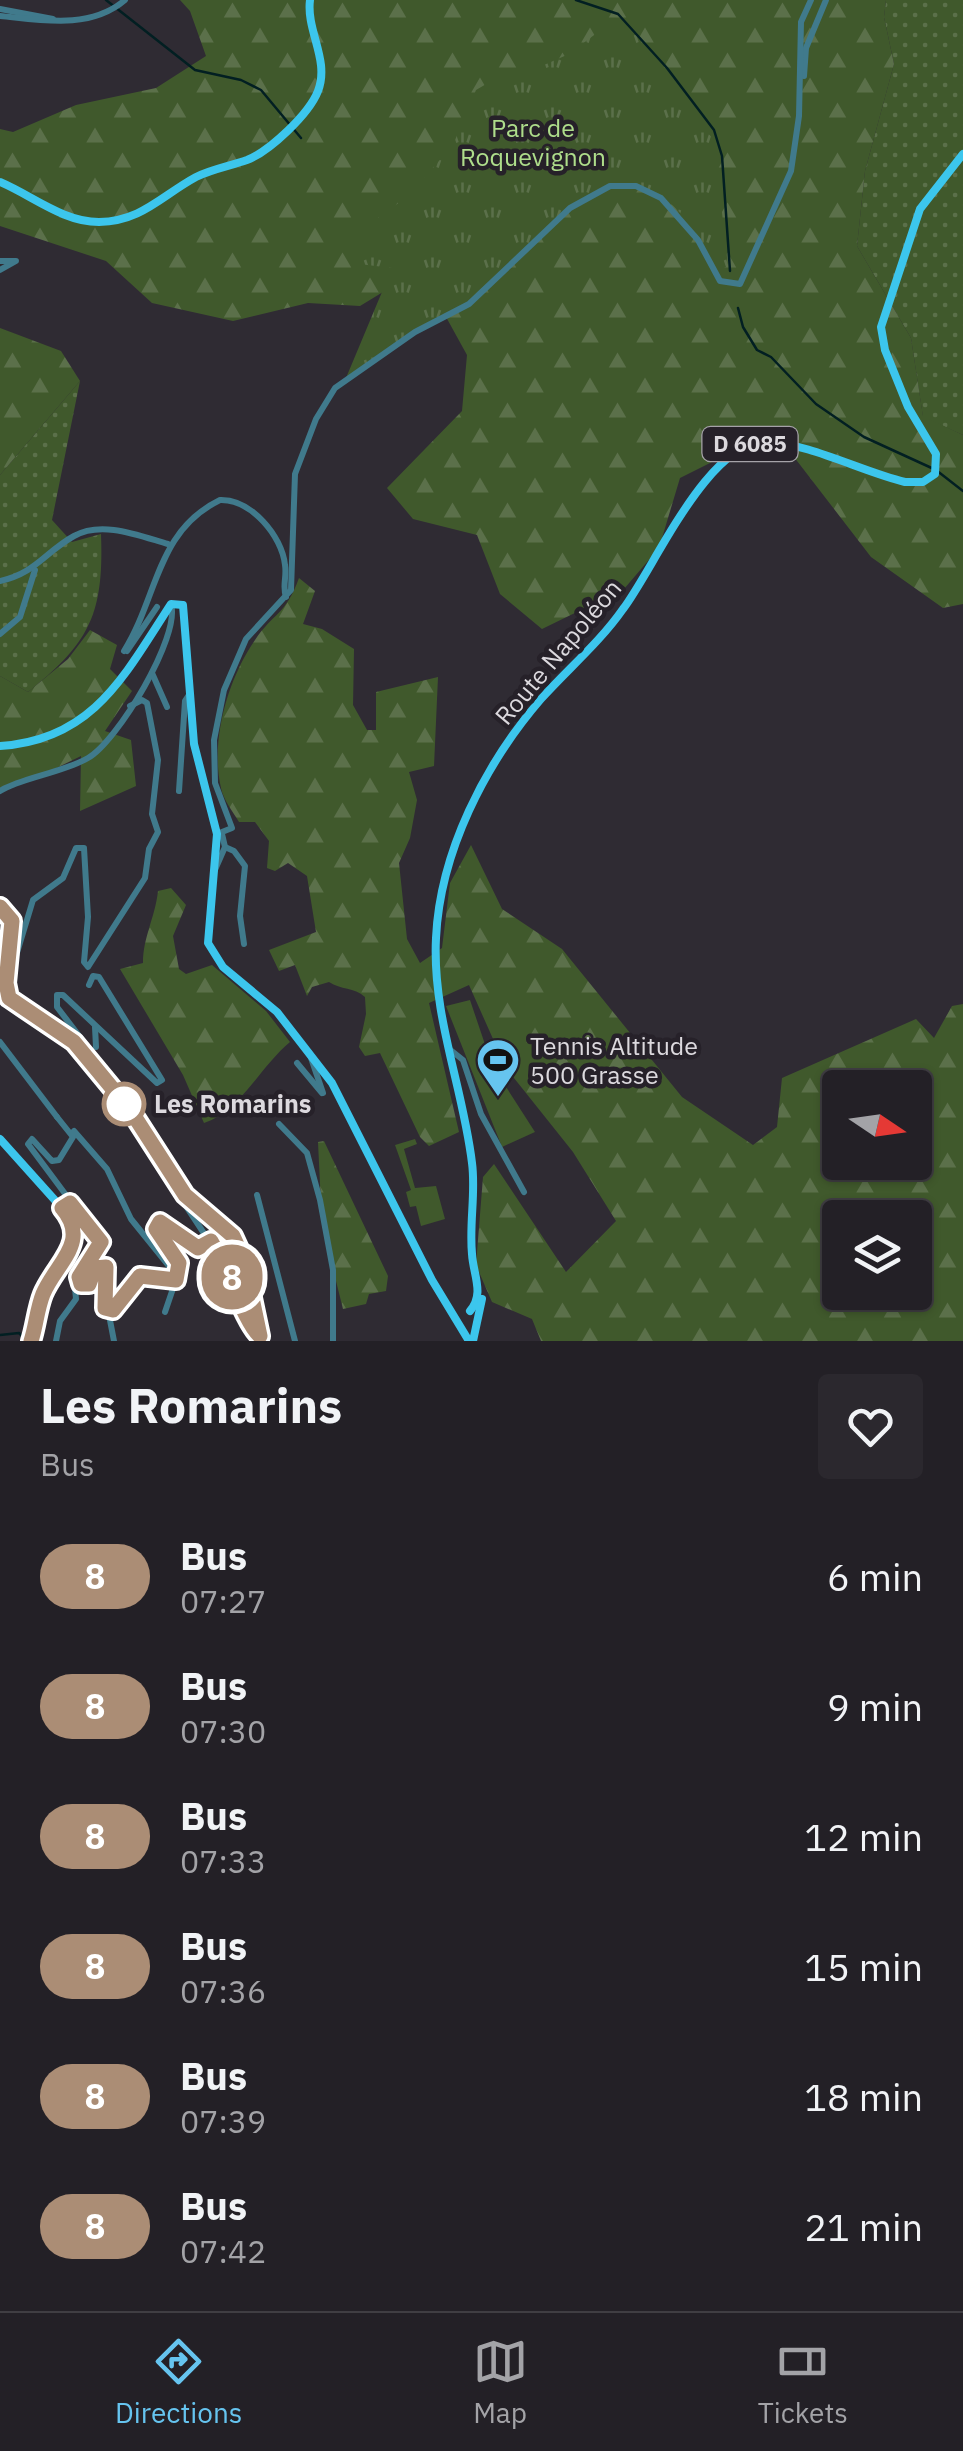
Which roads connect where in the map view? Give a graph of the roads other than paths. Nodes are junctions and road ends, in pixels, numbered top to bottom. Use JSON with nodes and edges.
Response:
{"nodes":[{"id":1,"x":310,"y":0,"type":"edge"},
{"id":2,"x":811,"y":0,"type":"edge"},
{"id":3,"x":826,"y":0,"type":"edge"},
{"id":4,"x":122,"y":3,"type":"edge"},
{"id":5,"x":0,"y":13,"type":"edge"},
{"id":6,"x":800,"y":86,"type":"junction"},
{"id":7,"x":963,"y":154,"type":"edge"},
{"id":8,"x":0,"y":182,"type":"edge"},
{"id":9,"x":0,"y":261,"type":"edge"},
{"id":10,"x":0,"y":270,"type":"edge"},
{"id":11,"x":168,"y":544,"type":"junction"},
{"id":12,"x":36,"y":569,"type":"junction"},
{"id":13,"x":0,"y":582,"type":"edge"},
{"id":14,"x":286,"y":596,"type":"junction"},
{"id":15,"x":171,"y":604,"type":"junction"},
{"id":16,"x":157,"y":607,"type":"dead end"},
{"id":17,"x":0,"y":634,"type":"edge"},
{"id":18,"x":152,"y":673,"type":"junction"},
{"id":19,"x":190,"y":694,"type":"junction"},
{"id":20,"x":130,"y":706,"type":"junction"},
{"id":21,"x":167,"y":707,"type":"dead end"},
{"id":22,"x":0,"y":746,"type":"edge"},
{"id":23,"x":0,"y":791,"type":"edge"},
{"id":24,"x":179,"y":791,"type":"dead end"},
{"id":25,"x":219,"y":834,"type":"junction"},
{"id":26,"x":225,"y":848,"type":"junction"},
{"id":27,"x":213,"y":873,"type":"junction"},
{"id":28,"x":0,"y":907,"type":"edge"},
{"id":29,"x":244,"y":944,"type":"dead end"},
{"id":30,"x":88,"y":985,"type":"dead end"},
{"id":31,"x":6,"y":989,"type":"junction"},
{"id":32,"x":95,"y":1026,"type":"junction"},
{"id":33,"x":0,"y":1042,"type":"edge"},
{"id":34,"x":96,"y":1047,"type":"dead end"},
{"id":35,"x":448,"y":1048,"type":"junction"},
{"id":36,"x":308,"y":1051,"type":"junction"},
{"id":37,"x":298,"y":1063,"type":"dead end"},
{"id":38,"x":92,"y":1068,"type":"junction"},
{"id":39,"x":57,"y":1117,"type":"junction"},
{"id":40,"x":279,"y":1124,"type":"dead end"},
{"id":41,"x":0,"y":1139,"type":"edge"},
{"id":42,"x":524,"y":1192,"type":"dead end"},
{"id":43,"x":185,"y":1195,"type":"junction"},
{"id":44,"x":257,"y":1195,"type":"dead end"},
{"id":45,"x":66,"y":1206,"type":"junction"},
{"id":46,"x":211,"y":1241,"type":"junction"},
{"id":47,"x":200,"y":1248,"type":"junction"},
{"id":48,"x":206,"y":1260,"type":"dead end"},
{"id":49,"x":82,"y":1274,"type":"junction"},
{"id":50,"x":176,"y":1278,"type":"junction"},
{"id":51,"x":445,"y":1302,"type":"junction"},
{"id":52,"x":108,"y":1310,"type":"junction"},
{"id":53,"x":165,"y":1312,"type":"dead end"},
{"id":54,"x":471,"y":1313,"type":"junction"},
{"id":55,"x":462,"y":1326,"type":"junction"},
{"id":56,"x":476,"y":1329,"type":"junction"},
{"id":57,"x":260,"y":1338,"type":"edge"},
{"id":58,"x":31,"y":1341,"type":"edge"},
{"id":59,"x":56,"y":1341,"type":"edge"},
{"id":60,"x":114,"y":1341,"type":"edge"},
{"id":61,"x":295,"y":1341,"type":"edge"},
{"id":62,"x":333,"y":1341,"type":"edge"},
{"id":63,"x":471,"y":1341,"type":"edge"}],
"edges":[{"from":1,"to":8,"type":"main road"},
{"from":2,"to":6,"type":"street"},
{"from":3,"to":6,"type":"street"},
{"from":4,"to":5,"type":"street"},
{"from":6,"to":14,"type":"street"},
{"from":7,"to":35,"type":"main road","name":"Route Napoléon","number":"D 6085"},
{"from":9,"to":10,"type":"street"},
{"from":11,"to":12,"type":"street"},
{"from":11,"to":14,"type":"street"},
{"from":11,"to":16,"type":"street"},
{"from":12,"to":13,"type":"street"},
{"from":12,"to":17,"type":"street"},
{"from":14,"to":25,"type":"street"},
{"from":15,"to":18,"type":"street"},
{"from":15,"to":19,"type":"main road"},
{"from":15,"to":22,"type":"main road"},
{"from":18,"to":20,"type":"street"},
{"from":18,"to":21,"type":"street"},
{"from":19,"to":24,"type":"street"},
{"from":19,"to":25,"type":"main road"},
{"from":20,"to":23,"type":"street"},
{"from":20,"to":31,"type":"street"},
{"from":25,"to":26,"type":"street"},
{"from":25,"to":27,"type":"main road"},
{"from":26,"to":27,"type":"street"},
{"from":26,"to":29,"type":"street"},
{"from":27,"to":36,"type":"main road"},
{"from":28,"to":31,"type":"street"},
{"from":30,"to":32,"type":"street"},
{"from":31,"to":38,"type":"street"},
{"from":32,"to":34,"type":"street"},
{"from":32,"to":38,"type":"street"},
{"from":33,"to":39,"type":"street"},
{"from":35,"to":42,"type":"street"},
{"from":35,"to":54,"type":"main road","name":"Route Napoléon","number":"D 6085"},
{"from":36,"to":37,"type":"street"},
{"from":36,"to":51,"type":"main road"},
{"from":38,"to":43,"type":"street"},
{"from":39,"to":45,"type":"street"},
{"from":39,"to":50,"type":"street"},
{"from":40,"to":62,"type":"street"},
{"from":41,"to":45,"type":"main road"},
{"from":43,"to":46,"type":"street"},
{"from":43,"to":57,"type":"street"},
{"from":44,"to":61,"type":"street"},
{"from":45,"to":49,"type":"street"},
{"from":45,"to":58,"type":"main road"},
{"from":46,"to":47,"type":"street"},
{"from":46,"to":57,"type":"street"},
{"from":47,"to":48,"type":"street"},
{"from":47,"to":50,"type":"street"},
{"from":49,"to":52,"type":"street"},
{"from":49,"to":59,"type":"street"},
{"from":50,"to":52,"type":"street"},
{"from":50,"to":53,"type":"street"},
{"from":51,"to":54,"type":"main road"},
{"from":51,"to":55,"type":"main road"},
{"from":52,"to":60,"type":"street"},
{"from":54,"to":55,"type":"main road"},
{"from":54,"to":56,"type":"main road","name":"Route Napoléon"},
{"from":55,"to":56,"type":"main road"},
{"from":55,"to":63,"type":"main road"},
{"from":56,"to":63,"type":"main road","name":"Route Napoléon"}]}
